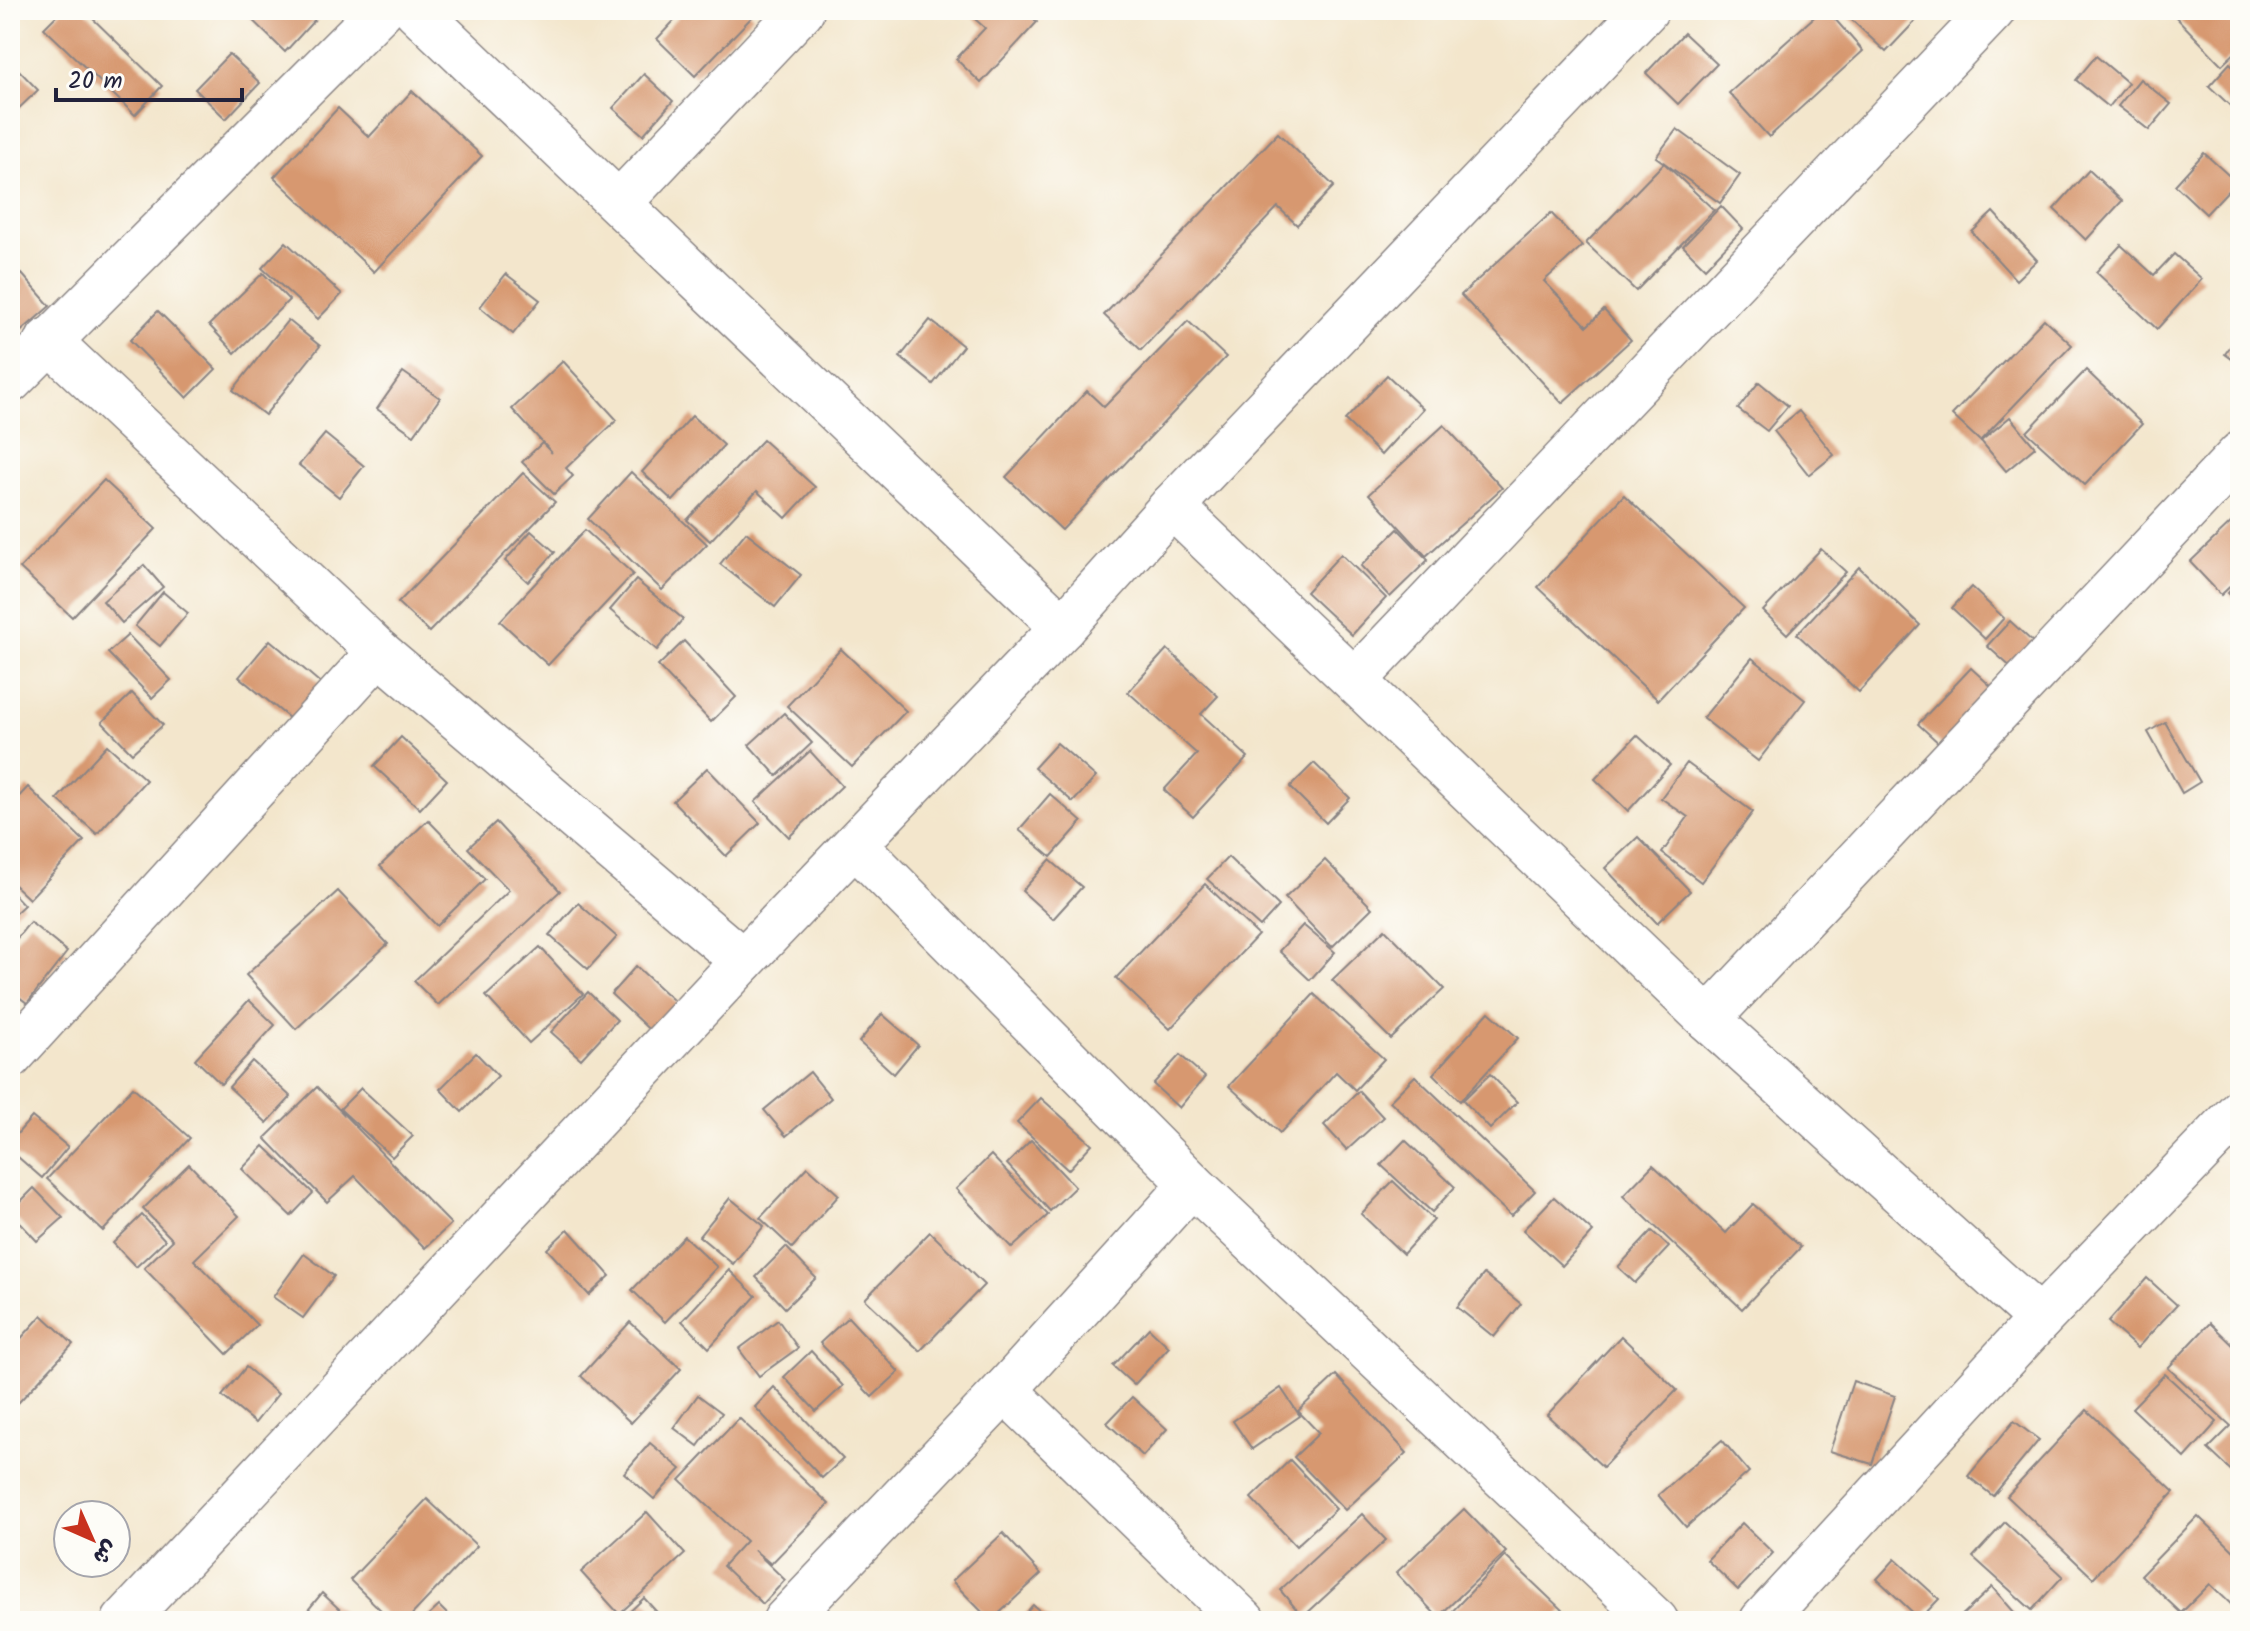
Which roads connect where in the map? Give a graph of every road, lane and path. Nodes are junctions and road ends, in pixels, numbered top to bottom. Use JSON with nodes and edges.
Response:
{"nodes":[{"id":1,"x":381,"y":10,"type":"edge"},
{"id":2,"x":416,"y":10,"type":"edge"},
{"id":3,"x":802,"y":10,"type":"edge"},
{"id":4,"x":1646,"y":10,"type":"edge"},
{"id":5,"x":1993,"y":10,"type":"edge"},
{"id":6,"x":620,"y":202,"type":"junction"},
{"id":7,"x":48,"y":340,"type":"junction"},
{"id":8,"x":10,"y":381,"type":"edge"},
{"id":9,"x":2240,"y":454,"type":"edge"},
{"id":10,"x":1172,"y":506,"type":"junction"},
{"id":11,"x":1063,"y":627,"type":"junction"},
{"id":12,"x":379,"y":652,"type":"junction"},
{"id":13,"x":1356,"y":679,"type":"junction"},
{"id":14,"x":856,"y":846,"type":"junction"},
{"id":15,"x":743,"y":961,"type":"junction"},
{"id":16,"x":1708,"y":1019,"type":"junction"},
{"id":17,"x":10,"y":1057,"type":"edge"},
{"id":18,"x":2240,"y":1111,"type":"edge"},
{"id":19,"x":1192,"y":1184,"type":"junction"},
{"id":20,"x":2040,"y":1319,"type":"junction"},
{"id":21,"x":1005,"y":1390,"type":"junction"},
{"id":22,"x":124,"y":1621,"type":"edge"},
{"id":23,"x":785,"y":1621,"type":"edge"},
{"id":24,"x":1243,"y":1621,"type":"edge"},
{"id":25,"x":1656,"y":1621,"type":"edge"},
{"id":26,"x":1762,"y":1621,"type":"edge"}],
"edges":[{"from":1,"to":7,"type":"street"},
{"from":2,"to":6,"type":"street"},
{"from":3,"to":6,"type":"street"},
{"from":4,"to":10,"type":"street"},
{"from":5,"to":13,"type":"street"},
{"from":6,"to":11,"type":"street"},
{"from":7,"to":8,"type":"street"},
{"from":7,"to":12,"type":"street"},
{"from":9,"to":16,"type":"street"},
{"from":10,"to":11,"type":"street"},
{"from":10,"to":13,"type":"street"},
{"from":11,"to":14,"type":"street"},
{"from":12,"to":15,"type":"street"},
{"from":12,"to":17,"type":"street"},
{"from":13,"to":16,"type":"street"},
{"from":14,"to":15,"type":"street"},
{"from":14,"to":19,"type":"street"},
{"from":15,"to":22,"type":"street"},
{"from":16,"to":20,"type":"street"},
{"from":18,"to":20,"type":"street"},
{"from":19,"to":21,"type":"street"},
{"from":19,"to":25,"type":"street"},
{"from":20,"to":26,"type":"street"},
{"from":21,"to":23,"type":"street"},
{"from":21,"to":24,"type":"street"}]}
